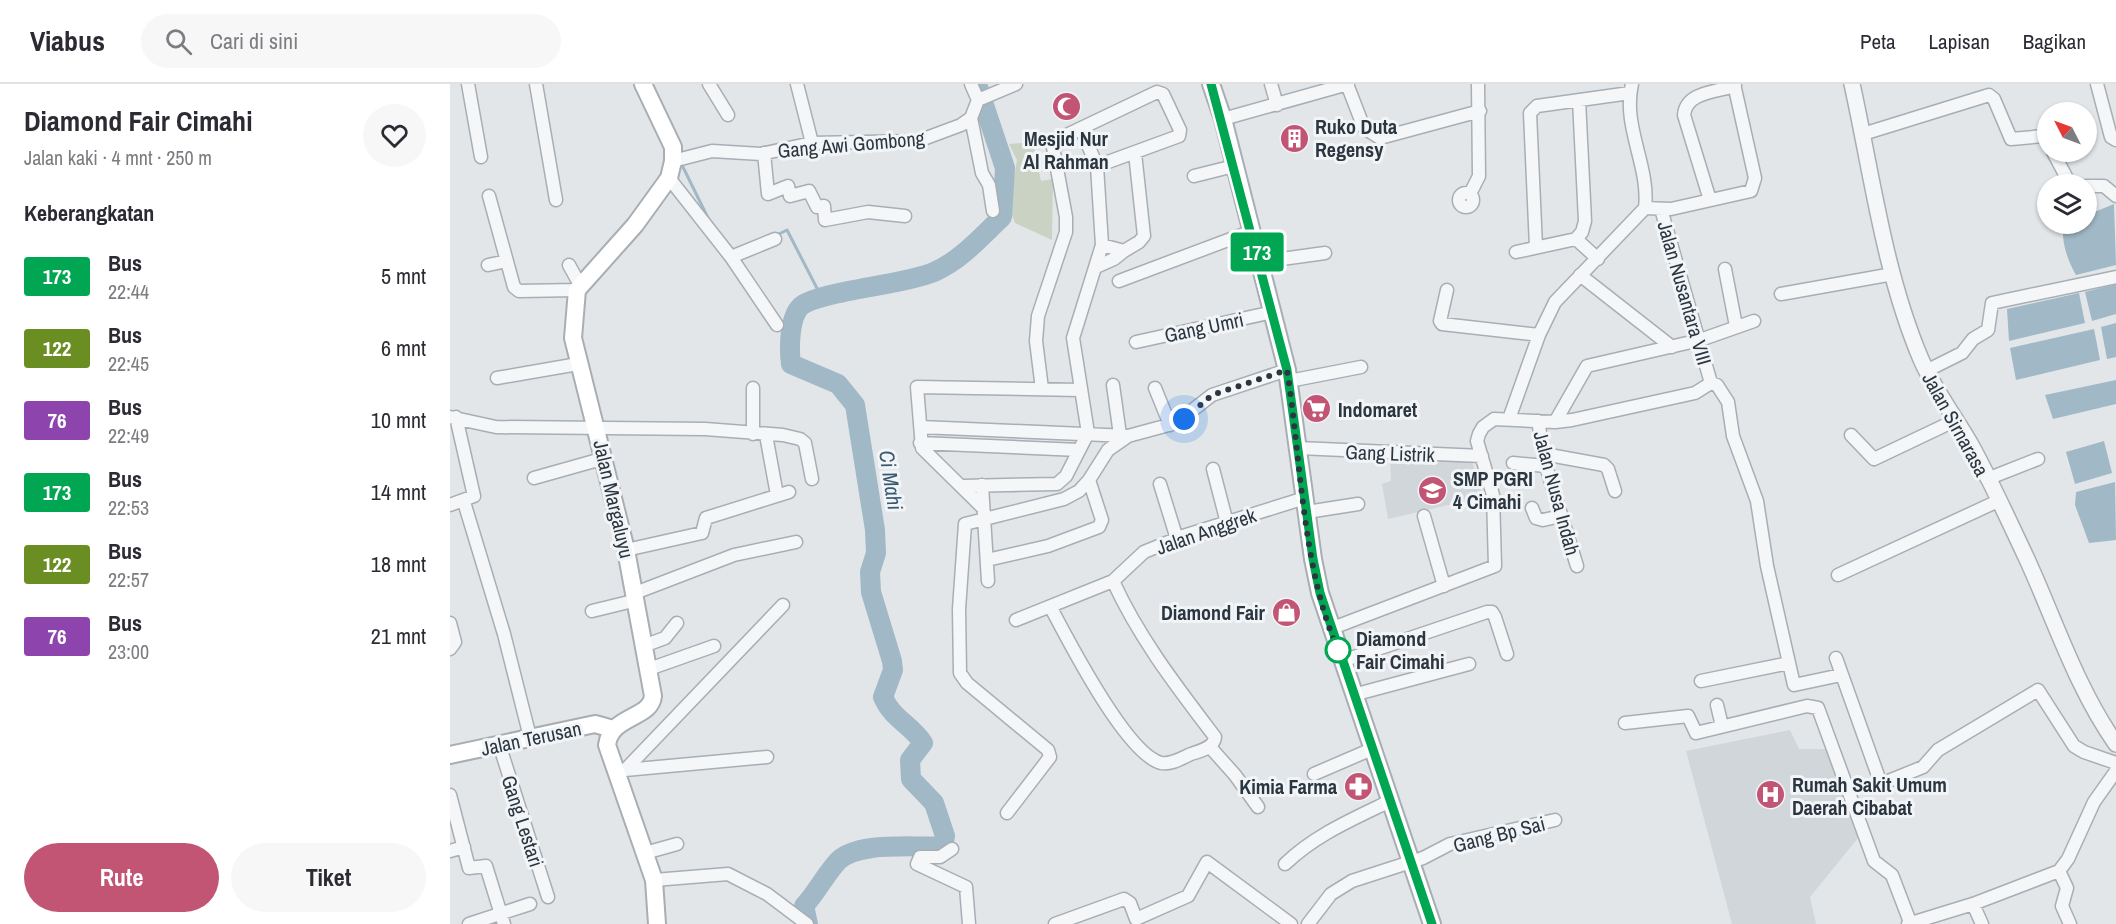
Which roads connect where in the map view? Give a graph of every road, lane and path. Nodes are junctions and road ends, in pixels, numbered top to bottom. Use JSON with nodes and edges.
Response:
{"nodes":[{"id":1,"x":468,"y":84,"type":"edge"},
{"id":2,"x":536,"y":84,"type":"edge"},
{"id":3,"x":643,"y":84,"type":"edge"},
{"id":4,"x":709,"y":84,"type":"edge"},
{"id":5,"x":797,"y":84,"type":"edge"},
{"id":6,"x":971,"y":84,"type":"edge"},
{"id":7,"x":1016,"y":84,"type":"edge"},
{"id":8,"x":1211,"y":84,"type":"edge"},
{"id":9,"x":1271,"y":84,"type":"edge"},
{"id":10,"x":1348,"y":84,"type":"edge"},
{"id":11,"x":1479,"y":84,"type":"edge"},
{"id":12,"x":1852,"y":84,"type":"edge"},
{"id":13,"x":2097,"y":84,"type":"edge"},
{"id":14,"x":1734,"y":85,"type":"edge"},
{"id":15,"x":1631,"y":89,"type":"edge"},
{"id":16,"x":978,"y":100,"type":"junction"},
{"id":17,"x":1579,"y":100,"type":"junction"},
{"id":18,"x":1277,"y":105,"type":"junction"},
{"id":19,"x":1480,"y":111,"type":"junction"},
{"id":20,"x":728,"y":115,"type":"dead end"},
{"id":21,"x":971,"y":117,"type":"junction"},
{"id":22,"x":1222,"y":119,"type":"junction"},
{"id":23,"x":1081,"y":129,"type":"junction"},
{"id":24,"x":1863,"y":134,"type":"junction"},
{"id":25,"x":2037,"y":137,"type":"edge"},
{"id":26,"x":2116,"y":140,"type":"edge"},
{"id":27,"x":812,"y":143,"type":"junction"},
{"id":28,"x":764,"y":153,"type":"junction"},
{"id":29,"x":1135,"y":153,"type":"junction"},
{"id":30,"x":482,"y":157,"type":"dead end"},
{"id":31,"x":673,"y":161,"type":"junction"},
{"id":32,"x":1097,"y":166,"type":"junction"},
{"id":33,"x":1234,"y":166,"type":"junction"},
{"id":34,"x":1194,"y":176,"type":"dead end"},
{"id":35,"x":669,"y":178,"type":"junction"},
{"id":36,"x":2097,"y":186,"type":"edge"},
{"id":37,"x":1470,"y":194,"type":"dead end"},
{"id":38,"x":489,"y":196,"type":"dead end"},
{"id":39,"x":2116,"y":196,"type":"edge"},
{"id":40,"x":556,"y":201,"type":"dead end"},
{"id":41,"x":1710,"y":201,"type":"junction"},
{"id":42,"x":1645,"y":208,"type":"junction"},
{"id":43,"x":1661,"y":209,"type":"junction"},
{"id":44,"x":993,"y":211,"type":"dead end"},
{"id":45,"x":905,"y":216,"type":"dead end"},
{"id":46,"x":1252,"y":231,"type":"junction"},
{"id":47,"x":775,"y":239,"type":"dead end"},
{"id":48,"x":1576,"y":239,"type":"junction"},
{"id":49,"x":1102,"y":245,"type":"junction"},
{"id":50,"x":1536,"y":248,"type":"junction"},
{"id":51,"x":1124,"y":251,"type":"junction"},
{"id":52,"x":1516,"y":252,"type":"dead end"},
{"id":53,"x":1325,"y":253,"type":"dead end"},
{"id":54,"x":730,"y":256,"type":"junction"},
{"id":55,"x":1598,"y":259,"type":"junction"},
{"id":56,"x":507,"y":261,"type":"junction"},
{"id":57,"x":1260,"y":262,"type":"junction"},
{"id":58,"x":488,"y":265,"type":"dead end"},
{"id":59,"x":569,"y":265,"type":"dead end"},
{"id":60,"x":1096,"y":267,"type":"junction"},
{"id":61,"x":1725,"y":268,"type":"dead end"},
{"id":62,"x":1893,"y":274,"type":"junction"},
{"id":63,"x":1580,"y":275,"type":"junction"},
{"id":64,"x":2116,"y":277,"type":"edge"},
{"id":65,"x":1119,"y":281,"type":"dead end"},
{"id":66,"x":579,"y":287,"type":"junction"},
{"id":67,"x":1448,"y":290,"type":"dead end"},
{"id":68,"x":1781,"y":294,"type":"dead end"},
{"id":69,"x":1273,"y":312,"type":"junction"},
{"id":70,"x":1754,"y":321,"type":"dead end"},
{"id":71,"x":777,"y":325,"type":"dead end"},
{"id":72,"x":1736,"y":326,"type":"junction"},
{"id":73,"x":1539,"y":335,"type":"junction"},
{"id":74,"x":1700,"y":340,"type":"junction"},
{"id":75,"x":1136,"y":342,"type":"dead end"},
{"id":76,"x":1672,"y":347,"type":"junction"},
{"id":77,"x":578,"y":364,"type":"junction"},
{"id":78,"x":1361,"y":367,"type":"dead end"},
{"id":79,"x":1926,"y":371,"type":"junction"},
{"id":80,"x":1288,"y":375,"type":"junction"},
{"id":81,"x":497,"y":378,"type":"dead end"},
{"id":82,"x":1711,"y":384,"type":"junction"},
{"id":83,"x":1113,"y":385,"type":"dead end"},
{"id":84,"x":753,"y":388,"type":"dead end"},
{"id":85,"x":1155,"y":388,"type":"dead end"},
{"id":86,"x":1042,"y":389,"type":"junction"},
{"id":87,"x":1080,"y":390,"type":"junction"},
{"id":88,"x":453,"y":417,"type":"edge"},
{"id":89,"x":1509,"y":419,"type":"junction"},
{"id":90,"x":1956,"y":420,"type":"junction"},
{"id":91,"x":1538,"y":421,"type":"junction"},
{"id":92,"x":1555,"y":422,"type":"junction"},
{"id":93,"x":1170,"y":425,"type":"junction"},
{"id":94,"x":921,"y":427,"type":"junction"},
{"id":95,"x":597,"y":428,"type":"junction"},
{"id":96,"x":1088,"y":433,"type":"junction"},
{"id":97,"x":760,"y":434,"type":"junction"},
{"id":98,"x":1124,"y":435,"type":"junction"},
{"id":99,"x":1851,"y":435,"type":"dead end"},
{"id":100,"x":920,"y":443,"type":"junction"},
{"id":101,"x":1298,"y":448,"type":"junction"},
{"id":102,"x":1079,"y":450,"type":"junction"},
{"id":103,"x":1482,"y":456,"type":"junction"},
{"id":104,"x":605,"y":458,"type":"junction"},
{"id":105,"x":2038,"y":459,"type":"dead end"},
{"id":106,"x":1545,"y":460,"type":"junction"},
{"id":107,"x":1513,"y":463,"type":"dead end"},
{"id":108,"x":1213,"y":469,"type":"dead end"},
{"id":109,"x":534,"y":478,"type":"dead end"},
{"id":110,"x":812,"y":478,"type":"dead end"},
{"id":111,"x":1987,"y":479,"type":"junction"},
{"id":112,"x":1089,"y":480,"type":"junction"},
{"id":113,"x":1160,"y":484,"type":"dead end"},
{"id":114,"x":982,"y":485,"type":"junction"},
{"id":115,"x":963,"y":486,"type":"junction"},
{"id":116,"x":1615,"y":491,"type":"dead end"},
{"id":117,"x":1998,"y":501,"type":"junction"},
{"id":118,"x":464,"y":502,"type":"junction"},
{"id":119,"x":1358,"y":504,"type":"dead end"},
{"id":120,"x":450,"y":505,"type":"edge"},
{"id":121,"x":1306,"y":505,"type":"junction"},
{"id":122,"x":1532,"y":508,"type":"dead end"},
{"id":123,"x":984,"y":513,"type":"junction"},
{"id":124,"x":1424,"y":516,"type":"dead end"},
{"id":125,"x":1561,"y":516,"type":"junction"},
{"id":126,"x":1227,"y":522,"type":"junction"},
{"id":127,"x":1177,"y":539,"type":"junction"},
{"id":128,"x":796,"y":542,"type":"dead end"},
{"id":129,"x":626,"y":550,"type":"junction"},
{"id":130,"x":987,"y":560,"type":"junction"},
{"id":131,"x":1577,"y":566,"type":"dead end"},
{"id":132,"x":1838,"y":575,"type":"dead end"},
{"id":133,"x":988,"y":581,"type":"dead end"},
{"id":134,"x":1113,"y":581,"type":"junction"},
{"id":135,"x":1444,"y":586,"type":"junction"},
{"id":136,"x":636,"y":597,"type":"junction"},
{"id":137,"x":783,"y":605,"type":"dead end"},
{"id":138,"x":1051,"y":608,"type":"junction"},
{"id":139,"x":592,"y":611,"type":"dead end"},
{"id":140,"x":1017,"y":620,"type":"dead end"},
{"id":141,"x":450,"y":623,"type":"edge"},
{"id":142,"x":677,"y":623,"type":"dead end"},
{"id":143,"x":1330,"y":629,"type":"junction"},
{"id":144,"x":646,"y":645,"type":"junction"},
{"id":145,"x":714,"y":646,"type":"dead end"},
{"id":146,"x":450,"y":649,"type":"edge"},
{"id":147,"x":1507,"y":654,"type":"dead end"},
{"id":148,"x":1836,"y":658,"type":"dead end"},
{"id":149,"x":1342,"y":661,"type":"junction"},
{"id":150,"x":1789,"y":663,"type":"junction"},
{"id":151,"x":1469,"y":664,"type":"dead end"},
{"id":152,"x":649,"y":669,"type":"junction"},
{"id":153,"x":1841,"y":675,"type":"junction"},
{"id":154,"x":1701,"y":681,"type":"dead end"},
{"id":155,"x":1353,"y":695,"type":"junction"},
{"id":156,"x":1717,"y":705,"type":"dead end"},
{"id":157,"x":1625,"y":723,"type":"dead end"},
{"id":158,"x":1722,"y":726,"type":"junction"},
{"id":159,"x":613,"y":729,"type":"junction"},
{"id":160,"x":530,"y":737,"type":"junction"},
{"id":161,"x":499,"y":744,"type":"junction"},
{"id":162,"x":2116,"y":744,"type":"edge"},
{"id":163,"x":1210,"y":747,"type":"junction"},
{"id":164,"x":1372,"y":748,"type":"junction"},
{"id":165,"x":450,"y":755,"type":"edge"},
{"id":166,"x":768,"y":758,"type":"dead end"},
{"id":167,"x":2116,"y":763,"type":"edge"},
{"id":168,"x":2116,"y":771,"type":"edge"},
{"id":169,"x":620,"y":772,"type":"junction"},
{"id":170,"x":1314,"y":774,"type":"dead end"},
{"id":171,"x":450,"y":795,"type":"edge"},
{"id":172,"x":1390,"y":801,"type":"junction"},
{"id":173,"x":1258,"y":807,"type":"dead end"},
{"id":174,"x":1007,"y":813,"type":"dead end"},
{"id":175,"x":1555,"y":820,"type":"dead end"},
{"id":176,"x":676,"y":844,"type":"dead end"},
{"id":177,"x":464,"y":847,"type":"junction"},
{"id":178,"x":952,"y":849,"type":"dead end"},
{"id":179,"x":450,"y":850,"type":"edge"},
{"id":180,"x":645,"y":853,"type":"junction"},
{"id":181,"x":1411,"y":861,"type":"junction"},
{"id":182,"x":1285,"y":864,"type":"dead end"},
{"id":183,"x":2059,"y":871,"type":"junction"},
{"id":184,"x":654,"y":880,"type":"junction"},
{"id":185,"x":548,"y":897,"type":"dead end"},
{"id":186,"x":530,"y":904,"type":"dead end"},
{"id":187,"x":1973,"y":904,"type":"junction"},
{"id":188,"x":502,"y":918,"type":"edge"},
{"id":189,"x":1137,"y":921,"type":"edge"},
{"id":190,"x":1909,"y":923,"type":"edge"},
{"id":191,"x":469,"y":924,"type":"edge"},
{"id":192,"x":657,"y":924,"type":"edge"},
{"id":193,"x":807,"y":924,"type":"edge"},
{"id":194,"x":969,"y":924,"type":"edge"},
{"id":195,"x":1055,"y":924,"type":"edge"},
{"id":196,"x":1291,"y":924,"type":"edge"},
{"id":197,"x":1308,"y":924,"type":"edge"},
{"id":198,"x":1432,"y":924,"type":"edge"},
{"id":199,"x":1982,"y":924,"type":"edge"},
{"id":200,"x":2070,"y":924,"type":"edge"}],
"edges":[{"from":1,"to":30,"type":"street"},
{"from":2,"to":40,"type":"street"},
{"from":3,"to":31,"type":"main road"},
{"from":4,"to":20,"type":"street"},
{"from":5,"to":27,"type":"street"},
{"from":6,"to":16,"type":"street"},
{"from":7,"to":16,"type":"street"},
{"from":8,"to":22,"type":"main road"},
{"from":9,"to":18,"type":"street"},
{"from":10,"to":18,"type":"street"},
{"from":10,"to":19,"type":"street"},
{"from":11,"to":19,"type":"street"},
{"from":12,"to":24,"type":"street","name":"Jalan Sirnarasa"},
{"from":13,"to":26,"type":"street"},
{"from":14,"to":41,"type":"street"},
{"from":14,"to":41,"type":"street"},
{"from":15,"to":17,"type":"street"},
{"from":15,"to":42,"type":"street"},
{"from":16,"to":21,"type":"street"},
{"from":17,"to":48,"type":"street"},
{"from":17,"to":50,"type":"street"},
{"from":18,"to":22,"type":"street"},
{"from":19,"to":37,"type":"street"},
{"from":21,"to":27,"type":"street","name":"Gang Awi Gombong"},
{"from":21,"to":44,"type":"street"},
{"from":22,"to":33,"type":"main road"},
{"from":23,"to":29,"type":"street"},
{"from":23,"to":32,"type":"street"},
{"from":23,"to":86,"type":"street"},
{"from":24,"to":25,"type":"street"},
{"from":24,"to":62,"type":"street","name":"Jalan Sirnarasa"},
{"from":27,"to":28,"type":"street","name":"Gang Awi Gombong"},
{"from":28,"to":31,"type":"street","name":"Gang Awi Gombong"},
{"from":28,"to":45,"type":"street"},
{"from":29,"to":32,"type":"street"},
{"from":29,"to":51,"type":"street"},
{"from":31,"to":35,"type":"main road"},
{"from":32,"to":49,"type":"street"},
{"from":33,"to":34,"type":"street"},
{"from":33,"to":46,"type":"main road"},
{"from":35,"to":54,"type":"street"},
{"from":35,"to":66,"type":"main road"},
{"from":36,"to":39,"type":"street"},
{"from":38,"to":56,"type":"street"},
{"from":41,"to":43,"type":"street"},
{"from":42,"to":43,"type":"street"},
{"from":42,"to":55,"type":"street"},
{"from":43,"to":74,"type":"street","name":"Jalan Nusantara VIII"},
{"from":46,"to":57,"type":"main road"},
{"from":46,"to":65,"type":"street"},
{"from":47,"to":54,"type":"street"},
{"from":48,"to":50,"type":"street"},
{"from":48,"to":55,"type":"street"},
{"from":49,"to":51,"type":"street"},
{"from":49,"to":60,"type":"street"},
{"from":50,"to":52,"type":"street"},
{"from":51,"to":60,"type":"street"},
{"from":53,"to":57,"type":"street"},
{"from":54,"to":71,"type":"street"},
{"from":55,"to":63,"type":"street"},
{"from":56,"to":58,"type":"street"},
{"from":56,"to":66,"type":"street"},
{"from":57,"to":69,"type":"main road"},
{"from":59,"to":66,"type":"street"},
{"from":60,"to":87,"type":"street"},
{"from":61,"to":72,"type":"street"},
{"from":62,"to":68,"type":"street"},
{"from":62,"to":79,"type":"street","name":"Jalan Sirnarasa"},
{"from":63,"to":73,"type":"street"},
{"from":63,"to":76,"type":"street"},
{"from":64,"to":79,"type":"street"},
{"from":66,"to":77,"type":"main road","name":"Jalan Margaluyu"},
{"from":67,"to":73,"type":"street"},
{"from":69,"to":75,"type":"street","name":"Gang Umri"},
{"from":69,"to":80,"type":"main road"},
{"from":70,"to":72,"type":"street"},
{"from":72,"to":74,"type":"street"},
{"from":73,"to":89,"type":"street"},
{"from":74,"to":76,"type":"street"},
{"from":74,"to":82,"type":"street","name":"Jalan Nusantara VIII"},
{"from":76,"to":92,"type":"street"},
{"from":77,"to":81,"type":"street"},
{"from":77,"to":95,"type":"main road","name":"Jalan Margaluyu"},
{"from":78,"to":80,"type":"street"},
{"from":79,"to":90,"type":"street","name":"Jalan Sirnarasa"},
{"from":80,"to":93,"type":"street"},
{"from":80,"to":101,"type":"main road"},
{"from":82,"to":92,"type":"street","name":"Jalan Nusantara VIII"},
{"from":82,"to":150,"type":"street"},
{"from":83,"to":98,"type":"street"},
{"from":84,"to":97,"type":"street"},
{"from":85,"to":93,"type":"street"},
{"from":86,"to":87,"type":"street"},
{"from":86,"to":94,"type":"street"},
{"from":87,"to":96,"type":"street"},
{"from":88,"to":95,"type":"street"},
{"from":88,"to":118,"type":"street"},
{"from":89,"to":91,"type":"street","name":"Jalan Nusantara VIII"},
{"from":89,"to":103,"type":"street"},
{"from":90,"to":99,"type":"street"},
{"from":90,"to":111,"type":"street","name":"Jalan Sirnarasa"},
{"from":91,"to":92,"type":"street","name":"Jalan Nusantara VIII"},
{"from":91,"to":106,"type":"street","name":"Jalan Nusa Indah"},
{"from":93,"to":98,"type":"street"},
{"from":94,"to":96,"type":"street"},
{"from":94,"to":100,"type":"street"},
{"from":95,"to":97,"type":"street"},
{"from":95,"to":104,"type":"main road","name":"Jalan Margaluyu"},
{"from":96,"to":98,"type":"street"},
{"from":96,"to":102,"type":"street"},
{"from":97,"to":110,"type":"street"},
{"from":97,"to":129,"type":"street"},
{"from":98,"to":112,"type":"street"},
{"from":100,"to":102,"type":"street"},
{"from":100,"to":115,"type":"street"},
{"from":101,"to":103,"type":"street","name":"Gang Listrik"},
{"from":101,"to":121,"type":"main road"},
{"from":102,"to":114,"type":"street"},
{"from":103,"to":135,"type":"street"},
{"from":104,"to":109,"type":"street"},
{"from":104,"to":129,"type":"main road","name":"Jalan Margaluyu"},
{"from":105,"to":111,"type":"street"},
{"from":106,"to":107,"type":"street"},
{"from":106,"to":116,"type":"street"},
{"from":106,"to":125,"type":"street","name":"Jalan Nusa Indah"},
{"from":108,"to":126,"type":"street"},
{"from":111,"to":117,"type":"street","name":"Jalan Sirnarasa"},
{"from":112,"to":123,"type":"street"},
{"from":112,"to":130,"type":"street"},
{"from":113,"to":127,"type":"street"},
{"from":114,"to":115,"type":"street"},
{"from":114,"to":123,"type":"street"},
{"from":115,"to":123,"type":"street"},
{"from":117,"to":132,"type":"street"},
{"from":117,"to":162,"type":"street","name":"Jalan Sirnarasa"},
{"from":118,"to":120,"type":"street"},
{"from":118,"to":160,"type":"street"},
{"from":119,"to":121,"type":"street","name":"Jalan Anggrek"},
{"from":121,"to":126,"type":"street","name":"Jalan Anggrek"},
{"from":121,"to":143,"type":"main road"},
{"from":122,"to":125,"type":"street"},
{"from":123,"to":130,"type":"street"},
{"from":123,"to":174,"type":"street"},
{"from":124,"to":135,"type":"street"},
{"from":125,"to":131,"type":"street","name":"Jalan Nusa Indah"},
{"from":126,"to":127,"type":"street","name":"Jalan Anggrek"},
{"from":127,"to":134,"type":"street","name":"Jalan Anggrek"},
{"from":128,"to":136,"type":"street"},
{"from":129,"to":136,"type":"main road","name":"Jalan Margaluyu"},
{"from":130,"to":133,"type":"street"},
{"from":134,"to":138,"type":"street","name":"Jalan Anggrek"},
{"from":134,"to":163,"type":"street"},
{"from":135,"to":143,"type":"street"},
{"from":136,"to":139,"type":"street"},
{"from":136,"to":144,"type":"main road","name":"Jalan Margaluyu"},
{"from":137,"to":169,"type":"street"},
{"from":138,"to":140,"type":"street","name":"Jalan Anggrek"},
{"from":138,"to":163,"type":"street"},
{"from":141,"to":146,"type":"street"},
{"from":142,"to":144,"type":"street"},
{"from":143,"to":149,"type":"main road"},
{"from":144,"to":152,"type":"main road","name":"Jalan Margaluyu"},
{"from":145,"to":152,"type":"street"},
{"from":147,"to":149,"type":"street"},
{"from":148,"to":153,"type":"street"},
{"from":149,"to":155,"type":"main road"},
{"from":150,"to":153,"type":"street"},
{"from":150,"to":154,"type":"street"},
{"from":151,"to":155,"type":"street"},
{"from":152,"to":159,"type":"main road","name":"Jalan Margaluyu"},
{"from":153,"to":167,"type":"street"},
{"from":155,"to":164,"type":"main road"},
{"from":156,"to":158,"type":"street"},
{"from":157,"to":158,"type":"street"},
{"from":158,"to":190,"type":"street"},
{"from":159,"to":160,"type":"main road","name":"Jalan Terusan"},
{"from":159,"to":169,"type":"main road"},
{"from":160,"to":161,"type":"main road","name":"Jalan Terusan"},
{"from":161,"to":165,"type":"main road","name":"Jalan Terusan"},
{"from":161,"to":185,"type":"street","name":"Gang Lestari"},
{"from":163,"to":173,"type":"street"},
{"from":164,"to":170,"type":"street"},
{"from":164,"to":172,"type":"main road"},
{"from":166,"to":169,"type":"street"},
{"from":168,"to":183,"type":"street"},
{"from":169,"to":180,"type":"main road"},
{"from":171,"to":177,"type":"street"},
{"from":172,"to":181,"type":"main road"},
{"from":172,"to":182,"type":"street"},
{"from":175,"to":181,"type":"street","name":"Gang Bp Sai"},
{"from":176,"to":180,"type":"street"},
{"from":177,"to":179,"type":"street"},
{"from":177,"to":188,"type":"street"},
{"from":178,"to":194,"type":"street"},
{"from":180,"to":184,"type":"main road"},
{"from":181,"to":197,"type":"street","name":"Gang Bp Sai"},
{"from":181,"to":198,"type":"main road"},
{"from":183,"to":187,"type":"street"},
{"from":183,"to":200,"type":"street"},
{"from":184,"to":192,"type":"main road"},
{"from":184,"to":193,"type":"street"},
{"from":186,"to":188,"type":"street"},
{"from":187,"to":190,"type":"street"},
{"from":187,"to":199,"type":"street"},
{"from":188,"to":191,"type":"street"},
{"from":189,"to":195,"type":"street"},
{"from":189,"to":196,"type":"street"}]}
